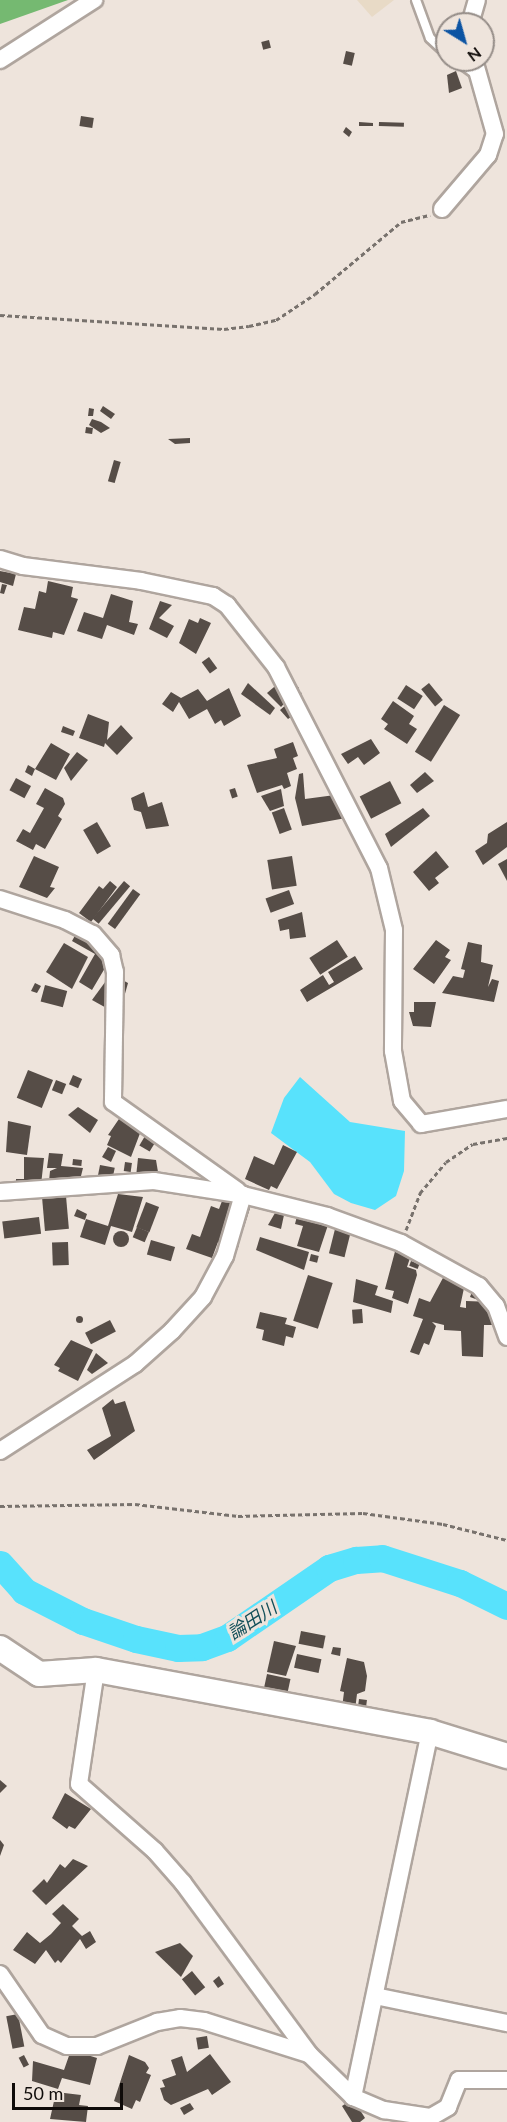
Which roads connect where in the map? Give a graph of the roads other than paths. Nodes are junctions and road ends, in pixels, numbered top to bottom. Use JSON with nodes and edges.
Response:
{"nodes":[{"id":1,"x":94,"y":0,"type":"edge"},
{"id":2,"x":416,"y":0,"type":"edge"},
{"id":3,"x":435,"y":43,"type":"edge"},
{"id":4,"x":0,"y":60,"type":"edge"},
{"id":5,"x":477,"y":72,"type":"edge"},
{"id":6,"x":442,"y":209,"type":"road end"},
{"id":7,"x":0,"y":559,"type":"edge"},
{"id":8,"x":0,"y":899,"type":"edge"},
{"id":9,"x":507,"y":1109,"type":"edge"},
{"id":10,"x":0,"y":1192,"type":"edge"},
{"id":11,"x":243,"y":1195,"type":"junction"},
{"id":12,"x":507,"y":1337,"type":"edge"},
{"id":13,"x":0,"y":1450,"type":"edge"},
{"id":14,"x":0,"y":1648,"type":"edge"},
{"id":15,"x":96,"y":1670,"type":"junction"},
{"id":16,"x":430,"y":1732,"type":"junction"},
{"id":17,"x":507,"y":1756,"type":"edge"},
{"id":18,"x":0,"y":1974,"type":"edge"},
{"id":19,"x":375,"y":1996,"type":"junction"},
{"id":20,"x":507,"y":2023,"type":"edge"},
{"id":21,"x":309,"y":2054,"type":"junction"},
{"id":22,"x":507,"y":2080,"type":"edge"},
{"id":23,"x":353,"y":2097,"type":"junction"}],
"edges":[{"from":1,"to":4,"type":"street"},
{"from":2,"to":3,"type":"lane"},
{"from":5,"to":6,"type":"street"},
{"from":7,"to":9,"type":"street"},
{"from":8,"to":11,"type":"street"},
{"from":10,"to":11,"type":"street"},
{"from":11,"to":12,"type":"street"},
{"from":11,"to":13,"type":"street"},
{"from":14,"to":15,"type":"street"},
{"from":15,"to":16,"type":"street"},
{"from":15,"to":21,"type":"street"},
{"from":16,"to":17,"type":"street"},
{"from":16,"to":19,"type":"street"},
{"from":18,"to":21,"type":"street"},
{"from":19,"to":20,"type":"street"},
{"from":19,"to":23,"type":"street"},
{"from":21,"to":23,"type":"street"},
{"from":22,"to":23,"type":"street"}]}
